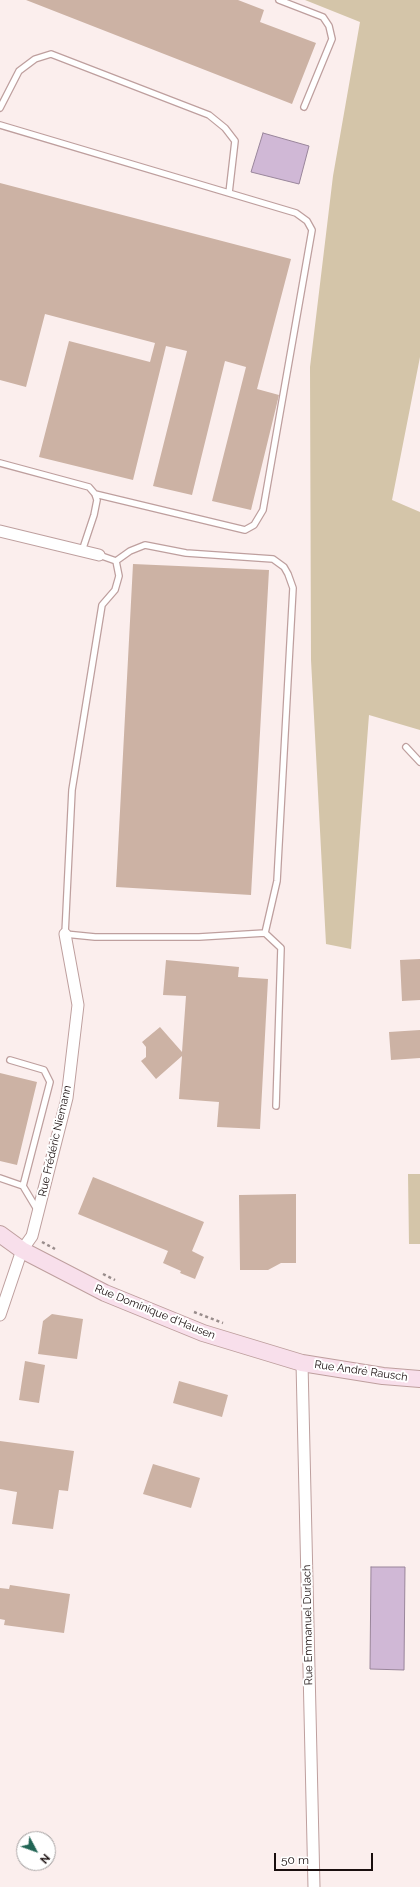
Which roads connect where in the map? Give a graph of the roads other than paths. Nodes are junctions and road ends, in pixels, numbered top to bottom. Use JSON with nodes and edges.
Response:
{"nodes":[{"id":1,"x":279,"y":0,"type":"edge"},
{"id":2,"x":304,"y":107,"type":"dead end"},
{"id":3,"x":0,"y":108,"type":"edge"},
{"id":4,"x":0,"y":125,"type":"edge"},
{"id":5,"x":229,"y":193,"type":"junction"},
{"id":6,"x":0,"y":463,"type":"edge"},
{"id":7,"x":95,"y":494,"type":"junction"},
{"id":8,"x":0,"y":531,"type":"edge"},
{"id":9,"x":82,"y":551,"type":"junction"},
{"id":10,"x":99,"y":555,"type":"joint"},
{"id":11,"x":116,"y":561,"type":"junction"},
{"id":12,"x":406,"y":747,"type":"dead end"},
{"id":13,"x":420,"y":762,"type":"edge"},
{"id":14,"x":265,"y":933,"type":"junction"},
{"id":15,"x":65,"y":934,"type":"junction"},
{"id":16,"x":10,"y":1060,"type":"dead end"},
{"id":17,"x":276,"y":1106,"type":"dead end"},
{"id":18,"x":0,"y":1178,"type":"edge"},
{"id":19,"x":22,"y":1186,"type":"junction"},
{"id":20,"x":39,"y":1211,"type":"junction"},
{"id":21,"x":0,"y":1234,"type":"edge"},
{"id":22,"x":12,"y":1245,"type":"edge"},
{"id":23,"x":0,"y":1315,"type":"edge"},
{"id":24,"x":302,"y":1362,"type":"junction"},
{"id":25,"x":420,"y":1379,"type":"edge"},
{"id":26,"x":314,"y":1887,"type":"edge"}],
"edges":[{"from":1,"to":2,"type":"lane"},
{"from":3,"to":5,"type":"lane"},
{"from":4,"to":5,"type":"lane"},
{"from":5,"to":7,"type":"lane"},
{"from":6,"to":7,"type":"lane"},
{"from":7,"to":9,"type":"lane"},
{"from":8,"to":9,"type":"street"},
{"from":9,"to":10,"type":"street"},
{"from":10,"to":11,"type":"lane"},
{"from":11,"to":14,"type":"lane"},
{"from":11,"to":15,"type":"lane"},
{"from":12,"to":13,"type":"lane"},
{"from":14,"to":15,"type":"lane"},
{"from":14,"to":17,"type":"lane"},
{"from":15,"to":20,"type":"street","name":"Rue Frédéric Niemann"},
{"from":16,"to":19,"type":"lane"},
{"from":18,"to":19,"type":"lane"},
{"from":19,"to":20,"type":"lane"},
{"from":20,"to":22,"type":"street","name":"Rue Frédéric Niemann"},
{"from":21,"to":22,"type":"street","name":"Rue Dominique d'Hausen"},
{"from":22,"to":23,"type":"street","name":"Rue Frédéric Niemann"},
{"from":22,"to":24,"type":"street","name":"Rue Dominique d'Hausen"},
{"from":24,"to":25,"type":"street","name":"Rue André Rausch"},
{"from":24,"to":26,"type":"street","name":"Rue Emmanuel Durlach"}]}
